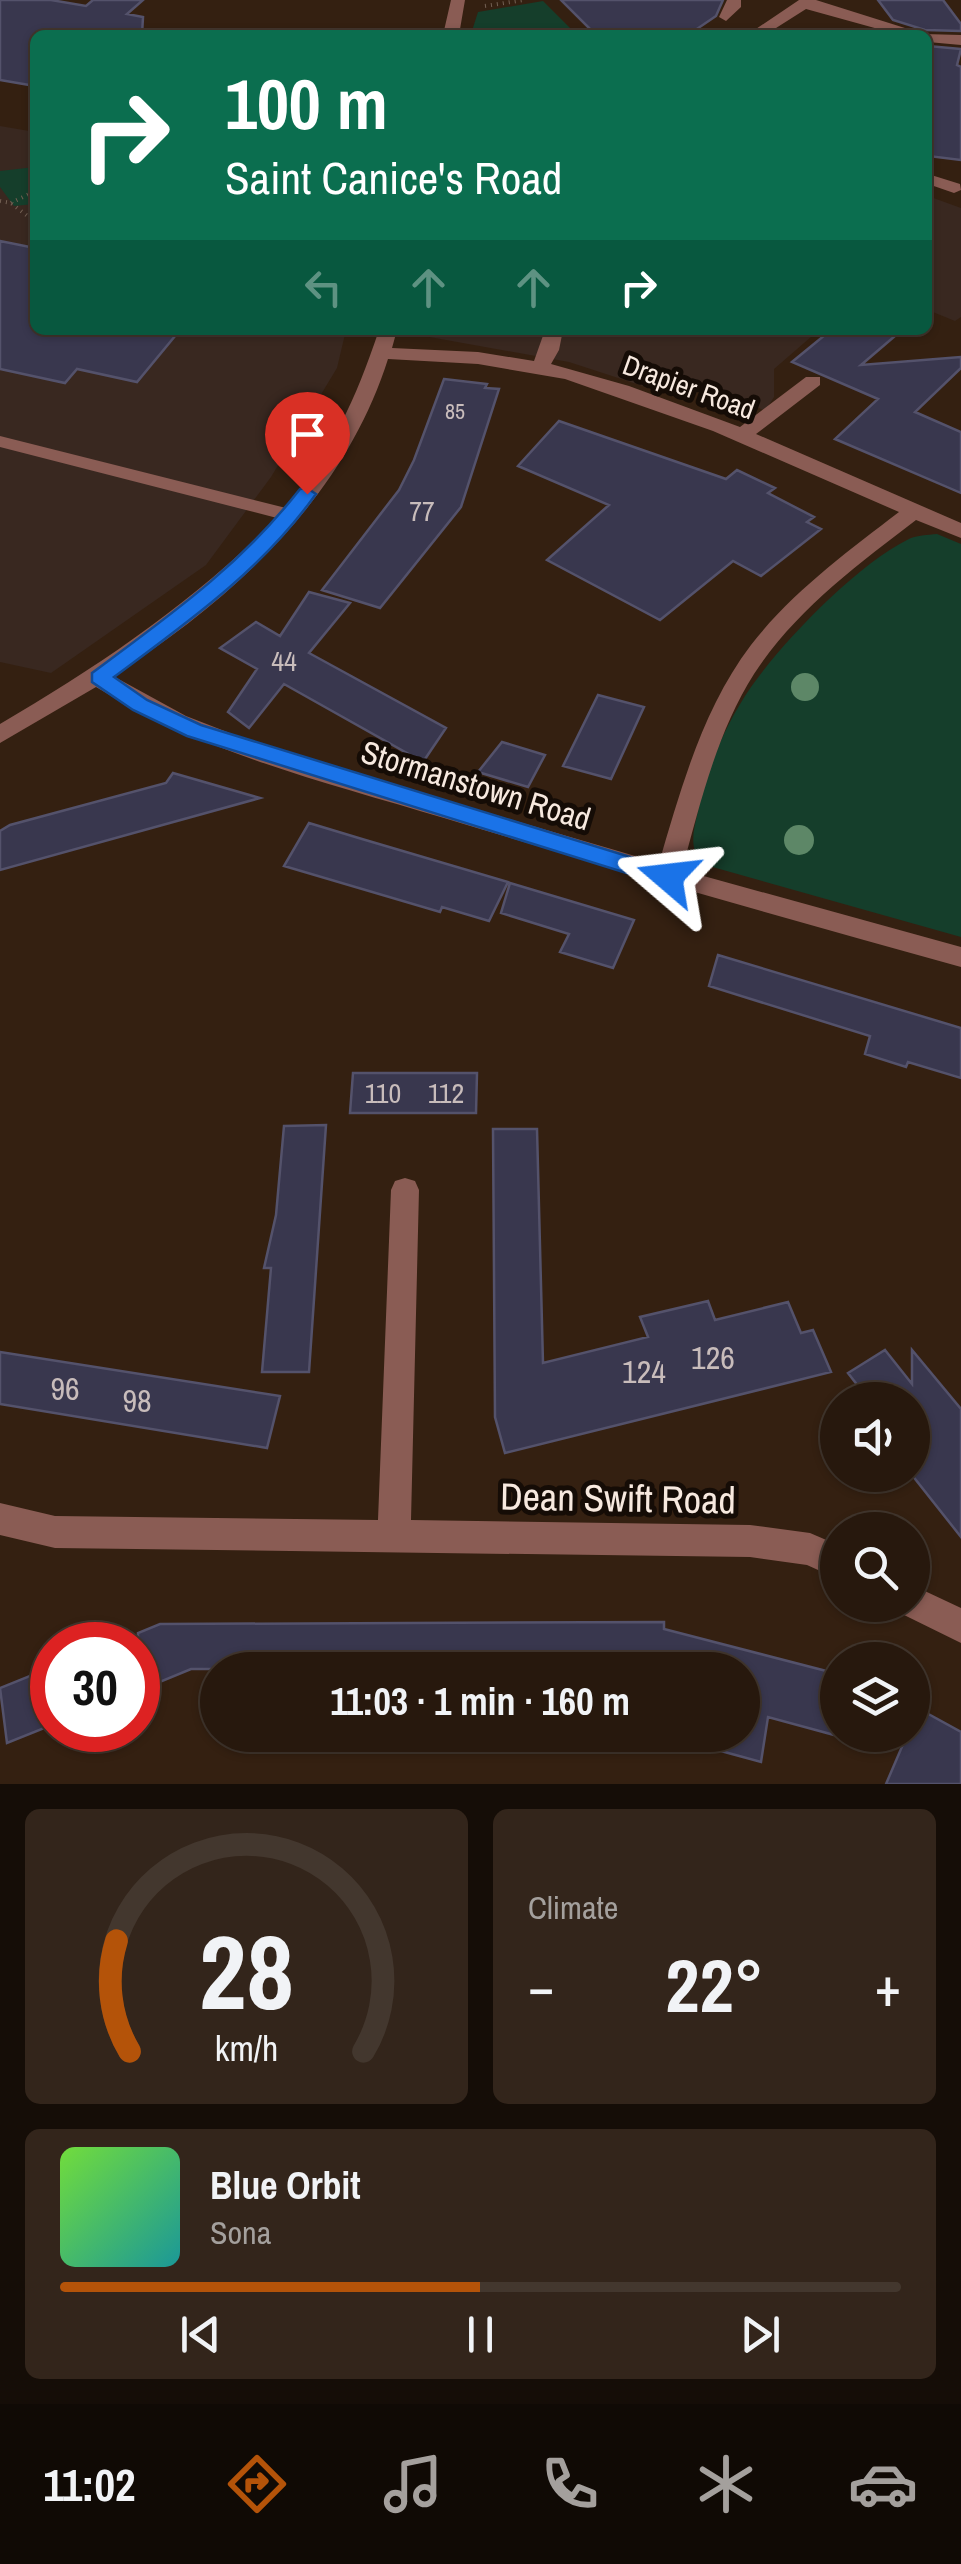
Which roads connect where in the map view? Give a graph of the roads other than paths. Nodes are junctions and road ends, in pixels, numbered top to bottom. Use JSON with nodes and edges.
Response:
{"nodes":[{"id":1,"x":458,"y":0,"type":"edge"},
{"id":2,"x":734,"y":0,"type":"edge"},
{"id":3,"x":807,"y":2,"type":"edge"},
{"id":4,"x":726,"y":17,"type":"dead end"},
{"id":5,"x":452,"y":30,"type":"edge"},
{"id":6,"x":763,"y":30,"type":"edge"},
{"id":7,"x":899,"y":30,"type":"edge"},
{"id":8,"x":932,"y":37,"type":"edge"},
{"id":9,"x":961,"y":40,"type":"edge"},
{"id":10,"x":932,"y":180,"type":"edge"},
{"id":11,"x":954,"y":188,"type":"dead end"},
{"id":12,"x":387,"y":335,"type":"edge"},
{"id":13,"x":553,"y":335,"type":"edge"},
{"id":14,"x":382,"y":353,"type":"junction"},
{"id":15,"x":538,"y":369,"type":"junction"},
{"id":16,"x":813,"y":381,"type":"dead end"},
{"id":17,"x":1,"y":435,"type":"edge"},
{"id":18,"x":742,"y":435,"type":"junction"},
{"id":19,"x":914,"y":511,"type":"junction"},
{"id":20,"x":290,"y":515,"type":"junction"},
{"id":21,"x":961,"y":531,"type":"edge"},
{"id":22,"x":100,"y":678,"type":"junction"},
{"id":23,"x":0,"y":735,"type":"edge"},
{"id":24,"x":668,"y":877,"type":"junction"},
{"id":25,"x":961,"y":957,"type":"edge"},
{"id":26,"x":405,"y":1190,"type":"dead end"},
{"id":27,"x":0,"y":1519,"type":"edge"},
{"id":28,"x":394,"y":1538,"type":"junction"},
{"id":29,"x":820,"y":1555,"type":"edge"},
{"id":30,"x":930,"y":1610,"type":"edge"},
{"id":31,"x":961,"y":1626,"type":"edge"}],
"edges":[{"from":1,"to":5,"type":"street"},
{"from":2,"to":4,"type":"street"},
{"from":3,"to":6,"type":"street"},
{"from":3,"to":7,"type":"street"},
{"from":8,"to":9,"type":"street"},
{"from":10,"to":11,"type":"street"},
{"from":12,"to":14,"type":"street"},
{"from":13,"to":15,"type":"street"},
{"from":14,"to":15,"type":"street","name":"Drapier Road"},
{"from":14,"to":20,"type":"street"},
{"from":15,"to":18,"type":"street","name":"Drapier Road"},
{"from":16,"to":18,"type":"street"},
{"from":17,"to":20,"type":"street"},
{"from":18,"to":19,"type":"street","name":"Drapier Road"},
{"from":19,"to":21,"type":"street","name":"Drapier Road"},
{"from":19,"to":24,"type":"street"},
{"from":20,"to":22,"type":"street"},
{"from":22,"to":23,"type":"street"},
{"from":22,"to":24,"type":"street","name":"Stormanstown Road"},
{"from":24,"to":25,"type":"street","name":"Stormanstown Road"},
{"from":26,"to":28,"type":"street"},
{"from":27,"to":28,"type":"street","name":"Dean Swift Road"},
{"from":28,"to":29,"type":"street","name":"Dean Swift Road"},
{"from":30,"to":31,"type":"street"}]}
